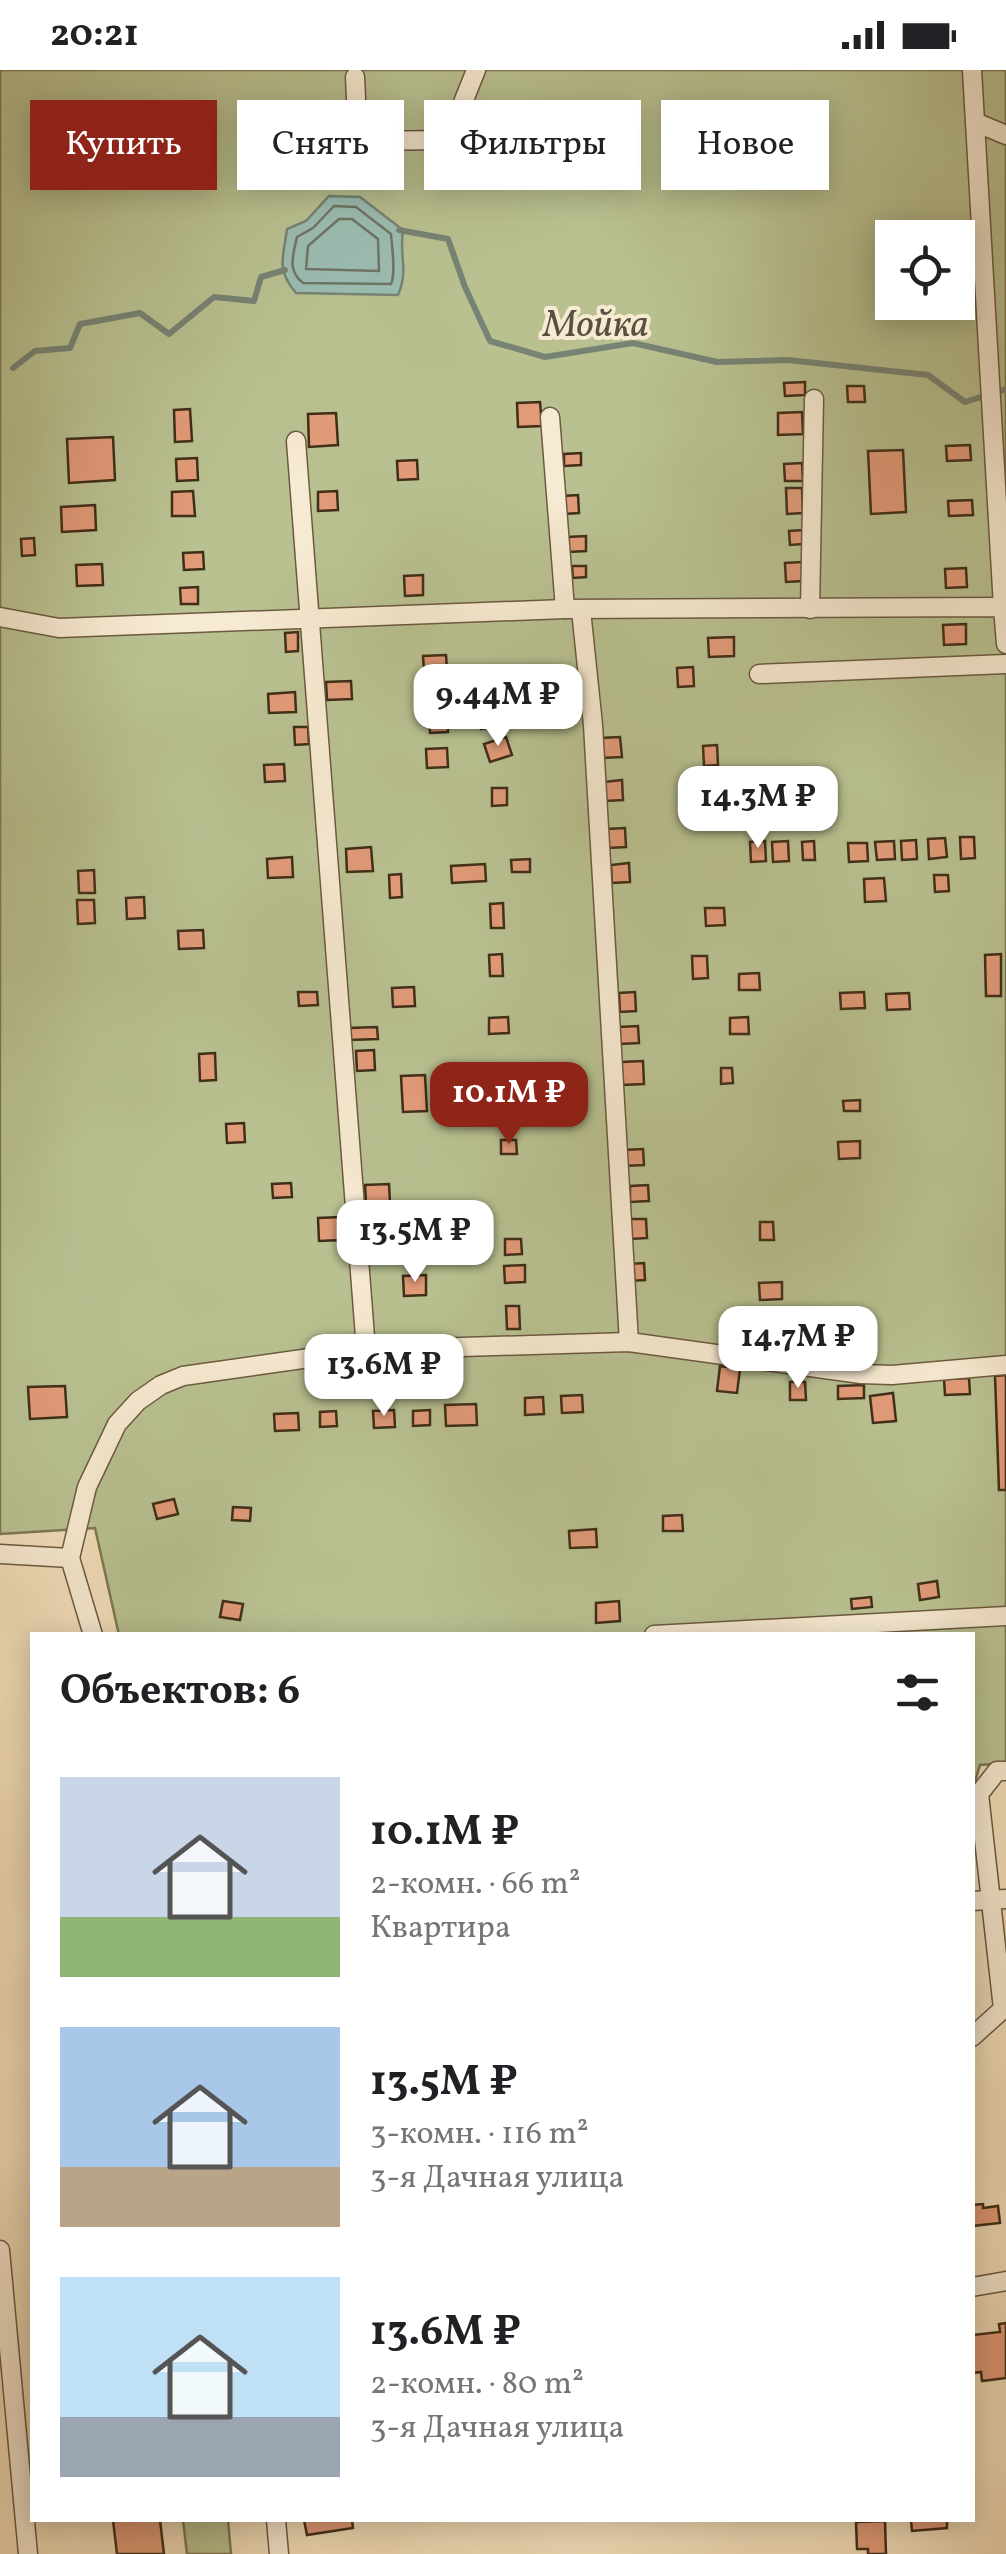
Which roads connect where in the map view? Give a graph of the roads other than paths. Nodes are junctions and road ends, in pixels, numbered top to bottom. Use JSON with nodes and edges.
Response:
{"nodes":[{"id":1,"x":476,"y":70,"type":"edge"},
{"id":2,"x":972,"y":70,"type":"edge"},
{"id":3,"x":355,"y":77,"type":"dead end"},
{"id":4,"x":976,"y":122,"type":"junction"},
{"id":5,"x":1006,"y":135,"type":"edge"},
{"id":6,"x":814,"y":399,"type":"dead end"},
{"id":7,"x":550,"y":418,"type":"dead end"},
{"id":8,"x":296,"y":442,"type":"dead end"},
{"id":9,"x":1005,"y":606,"type":"edge"},
{"id":10,"x":573,"y":609,"type":"junction"},
{"id":11,"x":810,"y":609,"type":"junction"},
{"id":12,"x":0,"y":617,"type":"edge"},
{"id":13,"x":308,"y":620,"type":"junction"},
{"id":14,"x":1006,"y":644,"type":"edge"},
{"id":15,"x":1006,"y":664,"type":"edge"},
{"id":16,"x":759,"y":674,"type":"dead end"},
{"id":17,"x":629,"y":1342,"type":"junction"},
{"id":18,"x":366,"y":1350,"type":"junction"},
{"id":19,"x":1006,"y":1365,"type":"edge"},
{"id":20,"x":0,"y":1554,"type":"edge"},
{"id":21,"x":70,"y":1558,"type":"junction"},
{"id":22,"x":1006,"y":1616,"type":"edge"},
{"id":23,"x":92,"y":1632,"type":"edge"},
{"id":24,"x":710,"y":1632,"type":"edge"},
{"id":25,"x":1006,"y":1770,"type":"edge"},
{"id":26,"x":990,"y":1900,"type":"edge"},
{"id":27,"x":975,"y":2034,"type":"edge"},
{"id":28,"x":0,"y":2250,"type":"edge"},
{"id":29,"x":1006,"y":2281,"type":"edge"},
{"id":30,"x":975,"y":2286,"type":"edge"},
{"id":31,"x":6,"y":2401,"type":"edge"},
{"id":32,"x":276,"y":2522,"type":"edge"},
{"id":33,"x":28,"y":2554,"type":"edge"},
{"id":34,"x":278,"y":2554,"type":"edge"}],
"edges":[{"from":1,"to":3,"type":"street"},
{"from":2,"to":4,"type":"street"},
{"from":4,"to":5,"type":"street"},
{"from":4,"to":9,"type":"street"},
{"from":6,"to":11,"type":"street"},
{"from":7,"to":10,"type":"street"},
{"from":8,"to":13,"type":"street"},
{"from":9,"to":11,"type":"street"},
{"from":9,"to":14,"type":"street"},
{"from":10,"to":11,"type":"street"},
{"from":10,"to":13,"type":"street"},
{"from":10,"to":17,"type":"street"},
{"from":12,"to":13,"type":"street"},
{"from":13,"to":18,"type":"street"},
{"from":15,"to":16,"type":"street"},
{"from":17,"to":18,"type":"street"},
{"from":17,"to":19,"type":"street"},
{"from":18,"to":21,"type":"street"},
{"from":20,"to":21,"type":"street"},
{"from":21,"to":23,"type":"street"},
{"from":22,"to":24,"type":"street"},
{"from":25,"to":26,"type":"street"},
{"from":26,"to":27,"type":"street"},
{"from":28,"to":31,"type":"street"},
{"from":29,"to":30,"type":"street"},
{"from":31,"to":33,"type":"street"},
{"from":32,"to":34,"type":"street"}]}
